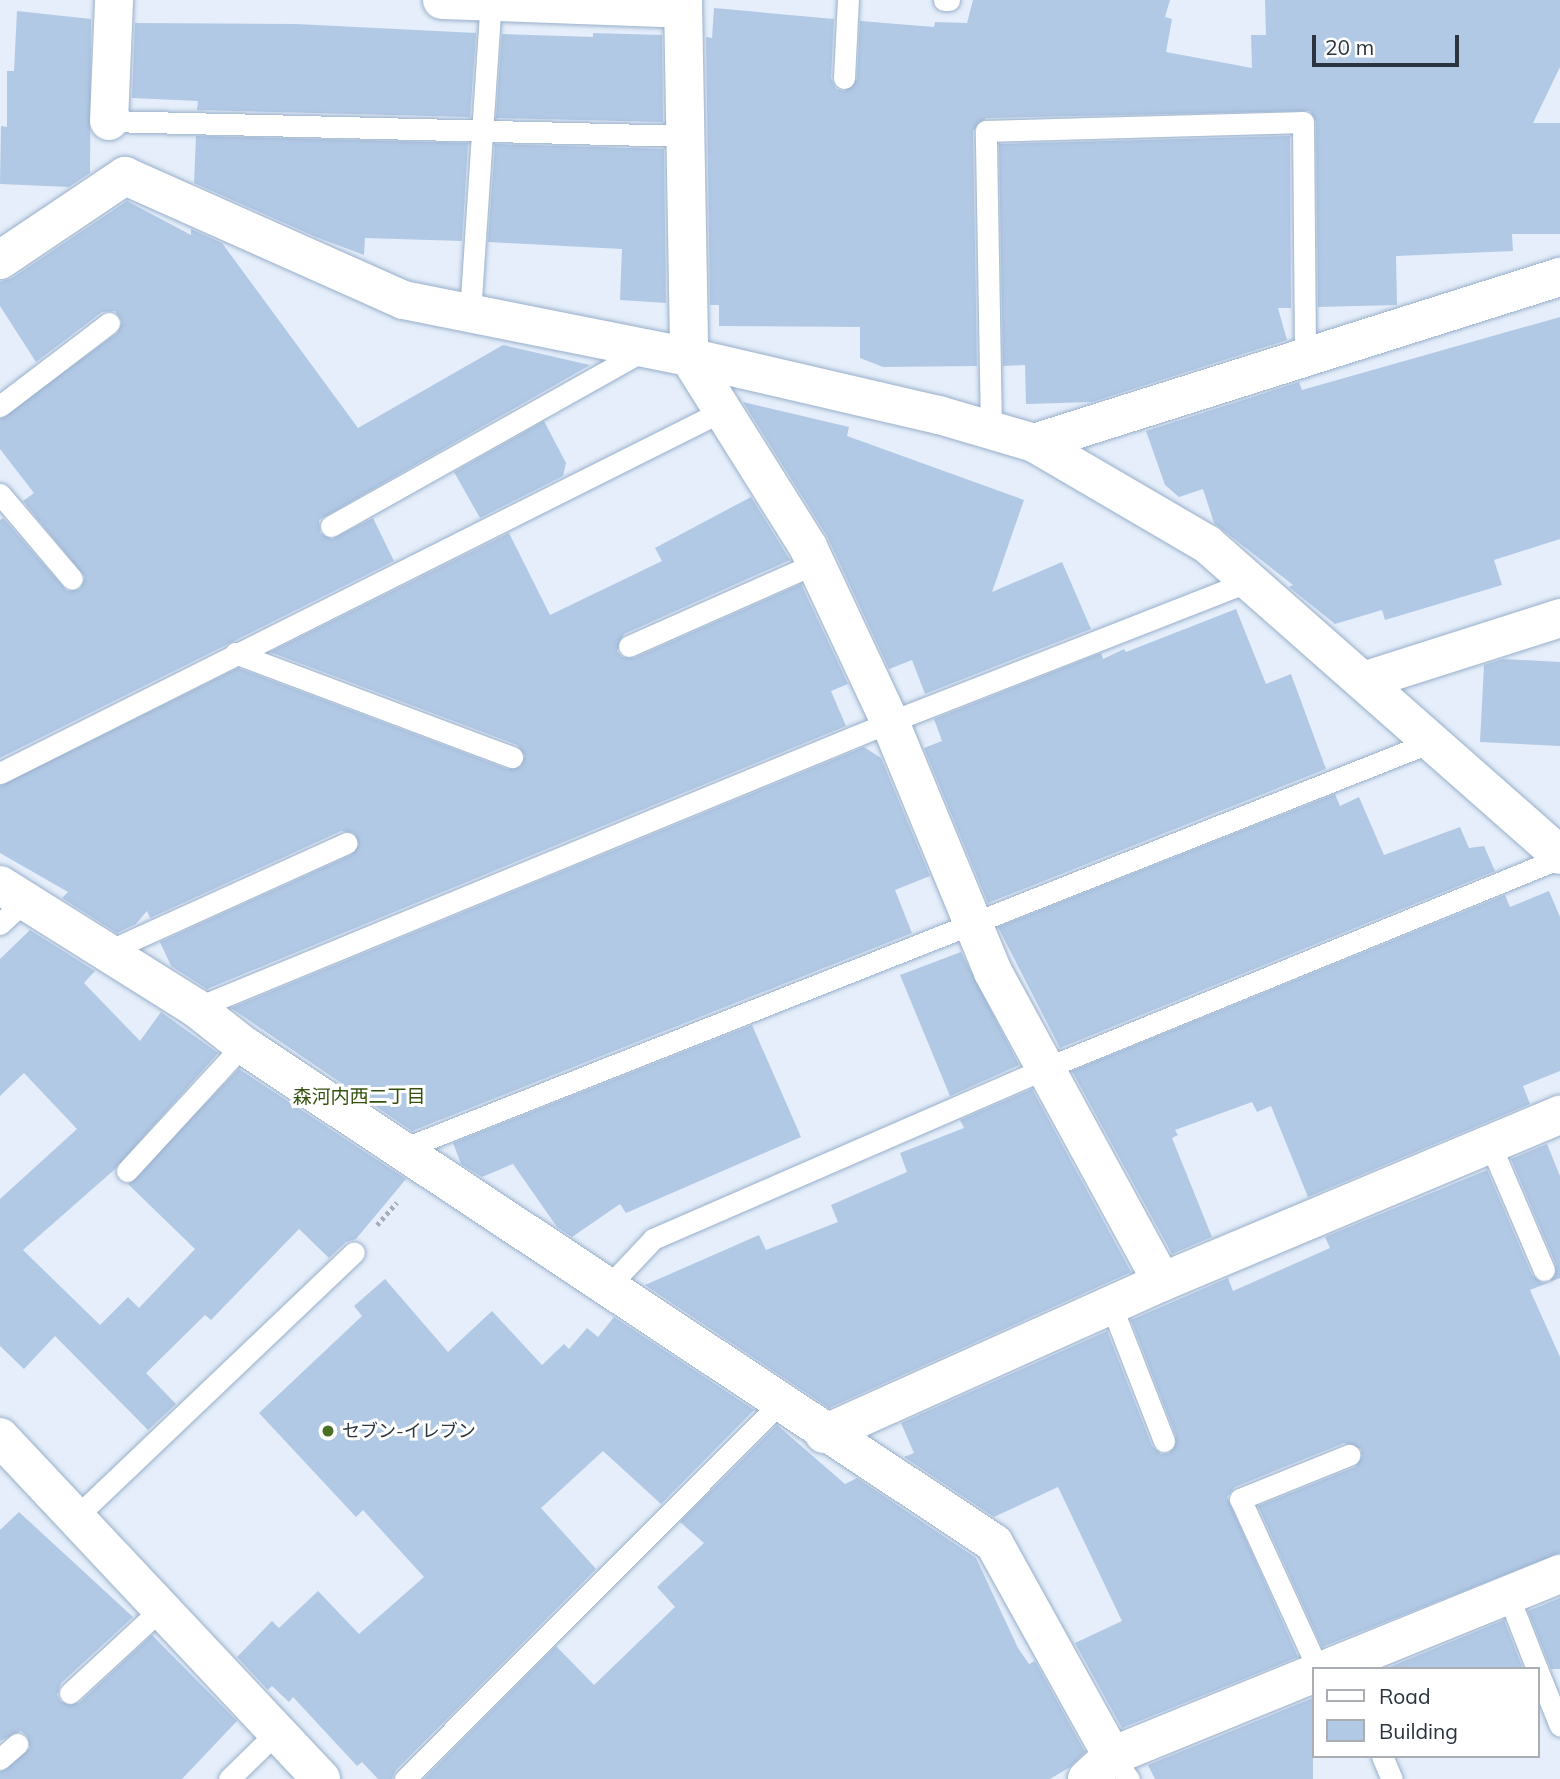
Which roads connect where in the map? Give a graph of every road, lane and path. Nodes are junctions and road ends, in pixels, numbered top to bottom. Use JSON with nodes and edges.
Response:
{"nodes":[{"id":1,"x":114,"y":0,"type":"edge"},
{"id":2,"x":442,"y":0,"type":"edge"},
{"id":3,"x":848,"y":0,"type":"edge"},
{"id":4,"x":491,"y":1,"type":"edge"},
{"id":5,"x":683,"y":4,"type":"edge"},
{"id":6,"x":844,"y":78,"type":"dead end"},
{"id":7,"x":117,"y":121,"type":"junction"},
{"id":8,"x":483,"y":130,"type":"junction"},
{"id":9,"x":685,"y":136,"type":"junction"},
{"id":10,"x":125,"y":176,"type":"junction"},
{"id":11,"x":0,"y":260,"type":"edge"},
{"id":12,"x":1560,"y":277,"type":"edge"},
{"id":13,"x":470,"y":314,"type":"junction"},
{"id":14,"x":109,"y":323,"type":"dead end"},
{"id":15,"x":646,"y":349,"type":"junction"},
{"id":16,"x":689,"y":357,"type":"junction"},
{"id":17,"x":1305,"y":357,"type":"junction"},
{"id":18,"x":0,"y":406,"type":"edge"},
{"id":19,"x":722,"y":411,"type":"junction"},
{"id":20,"x":991,"y":430,"type":"junction"},
{"id":21,"x":1034,"y":443,"type":"junction"},
{"id":22,"x":0,"y":494,"type":"edge"},
{"id":23,"x":331,"y":526,"type":"dead end"},
{"id":24,"x":816,"y":563,"type":"junction"},
{"id":25,"x":72,"y":579,"type":"dead end"},
{"id":26,"x":1249,"y":581,"type":"junction"},
{"id":27,"x":1560,"y":618,"type":"edge"},
{"id":28,"x":629,"y":646,"type":"dead end"},
{"id":29,"x":235,"y":653,"type":"junction"},
{"id":30,"x":1363,"y":681,"type":"junction"},
{"id":31,"x":890,"y":722,"type":"junction"},
{"id":32,"x":1431,"y":742,"type":"junction"},
{"id":33,"x":512,"y":757,"type":"dead end"},
{"id":34,"x":0,"y":773,"type":"edge"},
{"id":35,"x":346,"y":843,"type":"dead end"},
{"id":36,"x":1560,"y":857,"type":"edge"},
{"id":37,"x":8,"y":903,"type":"edge"},
{"id":38,"x":972,"y":921,"type":"junction"},
{"id":39,"x":106,"y":952,"type":"junction"},
{"id":40,"x":196,"y":1008,"type":"junction"},
{"id":41,"x":243,"y":1045,"type":"junction"},
{"id":42,"x":1046,"y":1068,"type":"junction"},
{"id":43,"x":1560,"y":1115,"type":"edge"},
{"id":44,"x":1490,"y":1144,"type":"junction"},
{"id":45,"x":413,"y":1159,"type":"junction"},
{"id":46,"x":127,"y":1171,"type":"dead end"},
{"id":47,"x":354,"y":1252,"type":"joint"},
{"id":48,"x":1544,"y":1270,"type":"dead end"},
{"id":49,"x":1162,"y":1282,"type":"junction"},
{"id":50,"x":607,"y":1288,"type":"junction"},
{"id":51,"x":1111,"y":1305,"type":"junction"},
{"id":52,"x":779,"y":1404,"type":"junction"},
{"id":53,"x":824,"y":1434,"type":"junction"},
{"id":54,"x":0,"y":1437,"type":"edge"},
{"id":55,"x":1164,"y":1441,"type":"dead end"},
{"id":56,"x":1349,"y":1455,"type":"dead end"},
{"id":57,"x":75,"y":1518,"type":"junction"},
{"id":58,"x":1560,"y":1574,"type":"edge"},
{"id":59,"x":1508,"y":1595,"type":"junction"},
{"id":60,"x":161,"y":1609,"type":"junction"},
{"id":61,"x":1327,"y":1667,"type":"edge"},
{"id":62,"x":1333,"y":1667,"type":"edge"},
{"id":63,"x":1536,"y":1667,"type":"edge"},
{"id":64,"x":1539,"y":1674,"type":"edge"},
{"id":65,"x":1312,"y":1676,"type":"edge"},
{"id":66,"x":70,"y":1693,"type":"dead end"},
{"id":67,"x":1560,"y":1726,"type":"edge"},
{"id":68,"x":276,"y":1732,"type":"junction"},
{"id":69,"x":17,"y":1744,"type":"dead end"},
{"id":70,"x":1383,"y":1758,"type":"edge"},
{"id":71,"x":0,"y":1759,"type":"edge"},
{"id":72,"x":1109,"y":1771,"type":"edge"},
{"id":73,"x":229,"y":1779,"type":"edge"},
{"id":74,"x":321,"y":1779,"type":"edge"},
{"id":75,"x":405,"y":1779,"type":"edge"},
{"id":76,"x":1392,"y":1779,"type":"edge"}],
"edges":[{"from":1,"to":7,"type":"street"},
{"from":2,"to":4,"type":"street"},
{"from":3,"to":6,"type":"lane"},
{"from":4,"to":5,"type":"street"},
{"from":4,"to":8,"type":"lane"},
{"from":5,"to":9,"type":"street"},
{"from":7,"to":8,"type":"lane"},
{"from":7,"to":10,"type":"street"},
{"from":8,"to":9,"type":"lane"},
{"from":8,"to":13,"type":"lane"},
{"from":9,"to":16,"type":"street"},
{"from":10,"to":11,"type":"street"},
{"from":10,"to":13,"type":"street"},
{"from":12,"to":17,"type":"street"},
{"from":13,"to":15,"type":"street"},
{"from":14,"to":18,"type":"lane"},
{"from":15,"to":16,"type":"street"},
{"from":15,"to":23,"type":"lane"},
{"from":16,"to":19,"type":"street"},
{"from":16,"to":20,"type":"street"},
{"from":17,"to":20,"type":"lane"},
{"from":17,"to":21,"type":"street"},
{"from":19,"to":24,"type":"street"},
{"from":19,"to":29,"type":"lane"},
{"from":20,"to":21,"type":"street"},
{"from":21,"to":26,"type":"street"},
{"from":22,"to":25,"type":"lane"},
{"from":24,"to":28,"type":"lane"},
{"from":24,"to":31,"type":"street"},
{"from":26,"to":30,"type":"street"},
{"from":26,"to":31,"type":"lane"},
{"from":27,"to":30,"type":"street"},
{"from":29,"to":33,"type":"lane"},
{"from":29,"to":34,"type":"lane"},
{"from":30,"to":32,"type":"street"},
{"from":31,"to":38,"type":"street"},
{"from":31,"to":40,"type":"lane"},
{"from":32,"to":36,"type":"street"},
{"from":32,"to":38,"type":"lane"},
{"from":35,"to":39,"type":"lane"},
{"from":36,"to":42,"type":"lane"},
{"from":37,"to":39,"type":"street"},
{"from":38,"to":42,"type":"street"},
{"from":38,"to":45,"type":"lane"},
{"from":39,"to":40,"type":"street"},
{"from":40,"to":41,"type":"street"},
{"from":41,"to":45,"type":"street"},
{"from":41,"to":46,"type":"lane"},
{"from":42,"to":49,"type":"street"},
{"from":42,"to":50,"type":"lane"},
{"from":43,"to":44,"type":"street"},
{"from":44,"to":48,"type":"lane"},
{"from":44,"to":49,"type":"street"},
{"from":45,"to":47,"type":"path"},
{"from":45,"to":50,"type":"street"},
{"from":47,"to":57,"type":"lane"},
{"from":49,"to":51,"type":"street"},
{"from":50,"to":52,"type":"street"},
{"from":51,"to":53,"type":"street"},
{"from":51,"to":55,"type":"lane"},
{"from":52,"to":53,"type":"street"},
{"from":52,"to":75,"type":"lane"},
{"from":53,"to":72,"type":"street"},
{"from":54,"to":57,"type":"street"},
{"from":56,"to":61,"type":"lane"},
{"from":57,"to":60,"type":"street"},
{"from":58,"to":59,"type":"street"},
{"from":59,"to":62,"type":"street"},
{"from":59,"to":63,"type":"lane"},
{"from":60,"to":66,"type":"lane"},
{"from":60,"to":68,"type":"street"},
{"from":64,"to":67,"type":"lane"},
{"from":65,"to":72,"type":"street"},
{"from":68,"to":73,"type":"lane"},
{"from":68,"to":74,"type":"street"},
{"from":69,"to":71,"type":"lane"},
{"from":70,"to":76,"type":"lane"}]}
